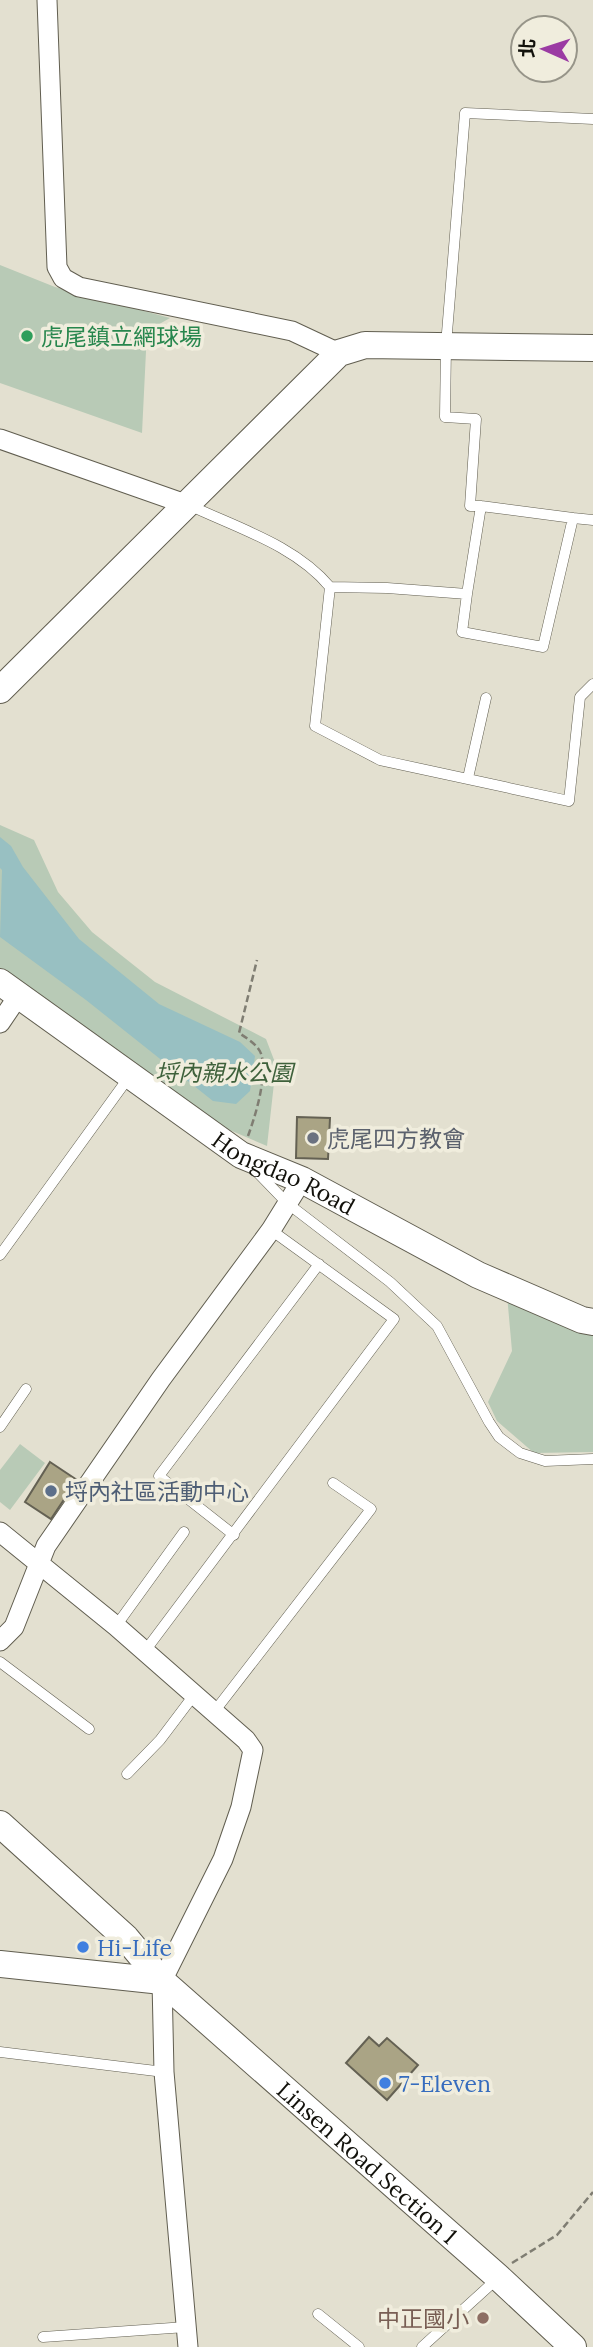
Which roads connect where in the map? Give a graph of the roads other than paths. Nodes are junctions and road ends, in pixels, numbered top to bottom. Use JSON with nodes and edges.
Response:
{"nodes":[{"id":1,"x":47,"y":0,"type":"edge"},
{"id":2,"x":593,"y":119,"type":"edge"},
{"id":3,"x":446,"y":345,"type":"junction"},
{"id":4,"x":593,"y":348,"type":"edge"},
{"id":5,"x":339,"y":354,"type":"junction"},
{"id":6,"x":0,"y":439,"type":"edge"},
{"id":7,"x":188,"y":505,"type":"junction"},
{"id":8,"x":481,"y":506,"type":"junction"},
{"id":9,"x":573,"y":518,"type":"junction"},
{"id":10,"x":593,"y":520,"type":"edge"},
{"id":11,"x":330,"y":587,"type":"junction"},
{"id":12,"x":467,"y":594,"type":"junction"},
{"id":13,"x":593,"y":684,"type":"edge"},
{"id":14,"x":0,"y":690,"type":"edge"},
{"id":15,"x":486,"y":698,"type":"dead end"},
{"id":16,"x":467,"y":778,"type":"junction"},
{"id":17,"x":9,"y":989,"type":"edge"},
{"id":18,"x":0,"y":1023,"type":"edge"},
{"id":19,"x":130,"y":1076,"type":"junction"},
{"id":20,"x":241,"y":1155,"type":"junction"},
{"id":21,"x":302,"y":1180,"type":"junction"},
{"id":22,"x":287,"y":1203,"type":"junction"},
{"id":23,"x":271,"y":1230,"type":"junction"},
{"id":24,"x":0,"y":1255,"type":"edge"},
{"id":25,"x":319,"y":1264,"type":"junction"},
{"id":26,"x":593,"y":1322,"type":"edge"},
{"id":27,"x":26,"y":1389,"type":"dead end"},
{"id":28,"x":0,"y":1427,"type":"edge"},
{"id":29,"x":593,"y":1459,"type":"edge"},
{"id":30,"x":333,"y":1483,"type":"dead end"},
{"id":31,"x":0,"y":1532,"type":"edge"},
{"id":32,"x":184,"y":1532,"type":"dead end"},
{"id":33,"x":234,"y":1535,"type":"junction"},
{"id":34,"x":38,"y":1564,"type":"junction"},
{"id":35,"x":116,"y":1626,"type":"junction"},
{"id":36,"x":0,"y":1641,"type":"edge"},
{"id":37,"x":145,"y":1651,"type":"junction"},
{"id":38,"x":0,"y":1662,"type":"edge"},
{"id":39,"x":194,"y":1695,"type":"junction"},
{"id":40,"x":214,"y":1712,"type":"junction"},
{"id":41,"x":89,"y":1729,"type":"dead end"},
{"id":42,"x":127,"y":1774,"type":"dead end"},
{"id":43,"x":0,"y":1824,"type":"edge"},
{"id":44,"x":0,"y":1964,"type":"edge"},
{"id":45,"x":162,"y":1981,"type":"junction"},
{"id":46,"x":0,"y":2052,"type":"edge"},
{"id":47,"x":164,"y":2072,"type":"junction"},
{"id":48,"x":498,"y":2277,"type":"junction"},
{"id":49,"x":318,"y":2314,"type":"dead end"},
{"id":50,"x":186,"y":2327,"type":"junction"},
{"id":51,"x":43,"y":2337,"type":"dead end"},
{"id":52,"x":188,"y":2347,"type":"edge"},
{"id":53,"x":359,"y":2347,"type":"edge"},
{"id":54,"x":422,"y":2347,"type":"edge"},
{"id":55,"x":573,"y":2347,"type":"edge"}],
"edges":[{"from":1,"to":5,"type":"street"},
{"from":2,"to":3,"type":"lane"},
{"from":3,"to":4,"type":"street"},
{"from":3,"to":5,"type":"street"},
{"from":3,"to":8,"type":"lane"},
{"from":5,"to":7,"type":"street"},
{"from":6,"to":7,"type":"street"},
{"from":7,"to":11,"type":"lane"},
{"from":7,"to":14,"type":"street"},
{"from":8,"to":9,"type":"lane"},
{"from":8,"to":12,"type":"lane"},
{"from":9,"to":10,"type":"lane"},
{"from":9,"to":12,"type":"lane"},
{"from":11,"to":12,"type":"lane"},
{"from":11,"to":16,"type":"lane"},
{"from":13,"to":16,"type":"lane"},
{"from":15,"to":16,"type":"lane"},
{"from":17,"to":18,"type":"street"},
{"from":17,"to":19,"type":"street","name":"Hongdao Road"},
{"from":19,"to":20,"type":"street","name":"Hongdao Road"},
{"from":19,"to":24,"type":"lane"},
{"from":20,"to":21,"type":"street","name":"Hongdao Road"},
{"from":20,"to":22,"type":"lane"},
{"from":21,"to":22,"type":"street"},
{"from":21,"to":26,"type":"street","name":"Hongdao Road"},
{"from":22,"to":23,"type":"street"},
{"from":22,"to":29,"type":"lane"},
{"from":23,"to":25,"type":"lane"},
{"from":23,"to":34,"type":"street"},
{"from":25,"to":33,"type":"lane"},
{"from":25,"to":33,"type":"lane"},
{"from":27,"to":28,"type":"lane"},
{"from":30,"to":40,"type":"lane"},
{"from":31,"to":34,"type":"street"},
{"from":32,"to":35,"type":"lane"},
{"from":33,"to":37,"type":"lane"},
{"from":34,"to":35,"type":"street"},
{"from":34,"to":36,"type":"street"},
{"from":35,"to":37,"type":"street"},
{"from":37,"to":39,"type":"street"},
{"from":38,"to":41,"type":"lane"},
{"from":39,"to":40,"type":"street"},
{"from":39,"to":42,"type":"lane"},
{"from":40,"to":45,"type":"street"},
{"from":43,"to":45,"type":"street","name":"Linsen Road Section 1"},
{"from":44,"to":45,"type":"street"},
{"from":45,"to":47,"type":"street"},
{"from":45,"to":48,"type":"street","name":"Linsen Road Section 1"},
{"from":46,"to":47,"type":"lane"},
{"from":47,"to":50,"type":"street"},
{"from":48,"to":54,"type":"lane"},
{"from":48,"to":55,"type":"street","name":"Linsen Road Section 1"},
{"from":49,"to":53,"type":"lane"},
{"from":50,"to":51,"type":"lane"},
{"from":50,"to":52,"type":"street"}]}
